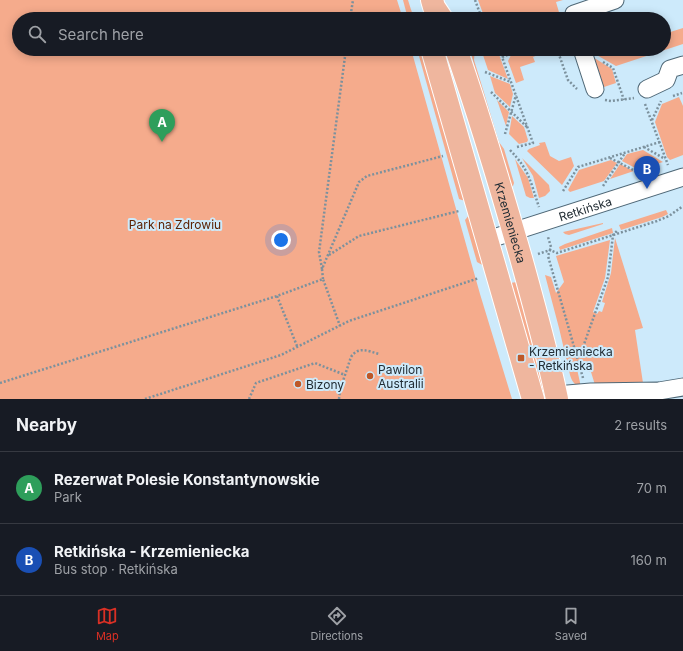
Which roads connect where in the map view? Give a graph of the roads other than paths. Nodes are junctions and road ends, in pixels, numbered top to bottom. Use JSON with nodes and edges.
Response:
{"nodes":[{"id":1,"x":615,"y":0,"type":"edge"},
{"id":2,"x":586,"y":12,"type":"edge"},
{"id":3,"x":434,"y":56,"type":"edge"},
{"id":4,"x":458,"y":56,"type":"edge"},
{"id":5,"x":584,"y":56,"type":"edge"},
{"id":6,"x":683,"y":64,"type":"edge"},
{"id":7,"x":595,"y":90,"type":"dead end"},
{"id":8,"x":646,"y":96,"type":"road end"},
{"id":9,"x":683,"y":177,"type":"edge"},
{"id":10,"x":514,"y":232,"type":"junction"},
{"id":11,"x":487,"y":240,"type":"junction"},
{"id":12,"x":683,"y":387,"type":"edge"},
{"id":13,"x":556,"y":397,"type":"edge"},
{"id":14,"x":532,"y":399,"type":"edge"}],
"edges":[{"from":1,"to":2,"type":"street"},
{"from":3,"to":11,"type":"main road"},
{"from":4,"to":10,"type":"main road","name":"Krzemieniecka"},
{"from":5,"to":7,"type":"street"},
{"from":6,"to":8,"type":"street"},
{"from":9,"to":10,"type":"street","name":"Retkińska"},
{"from":10,"to":11,"type":"street","name":"Retkińska"},
{"from":10,"to":13,"type":"main road","name":"Krzemieniecka"},
{"from":11,"to":14,"type":"main road"},
{"from":12,"to":13,"type":"street"}]}
